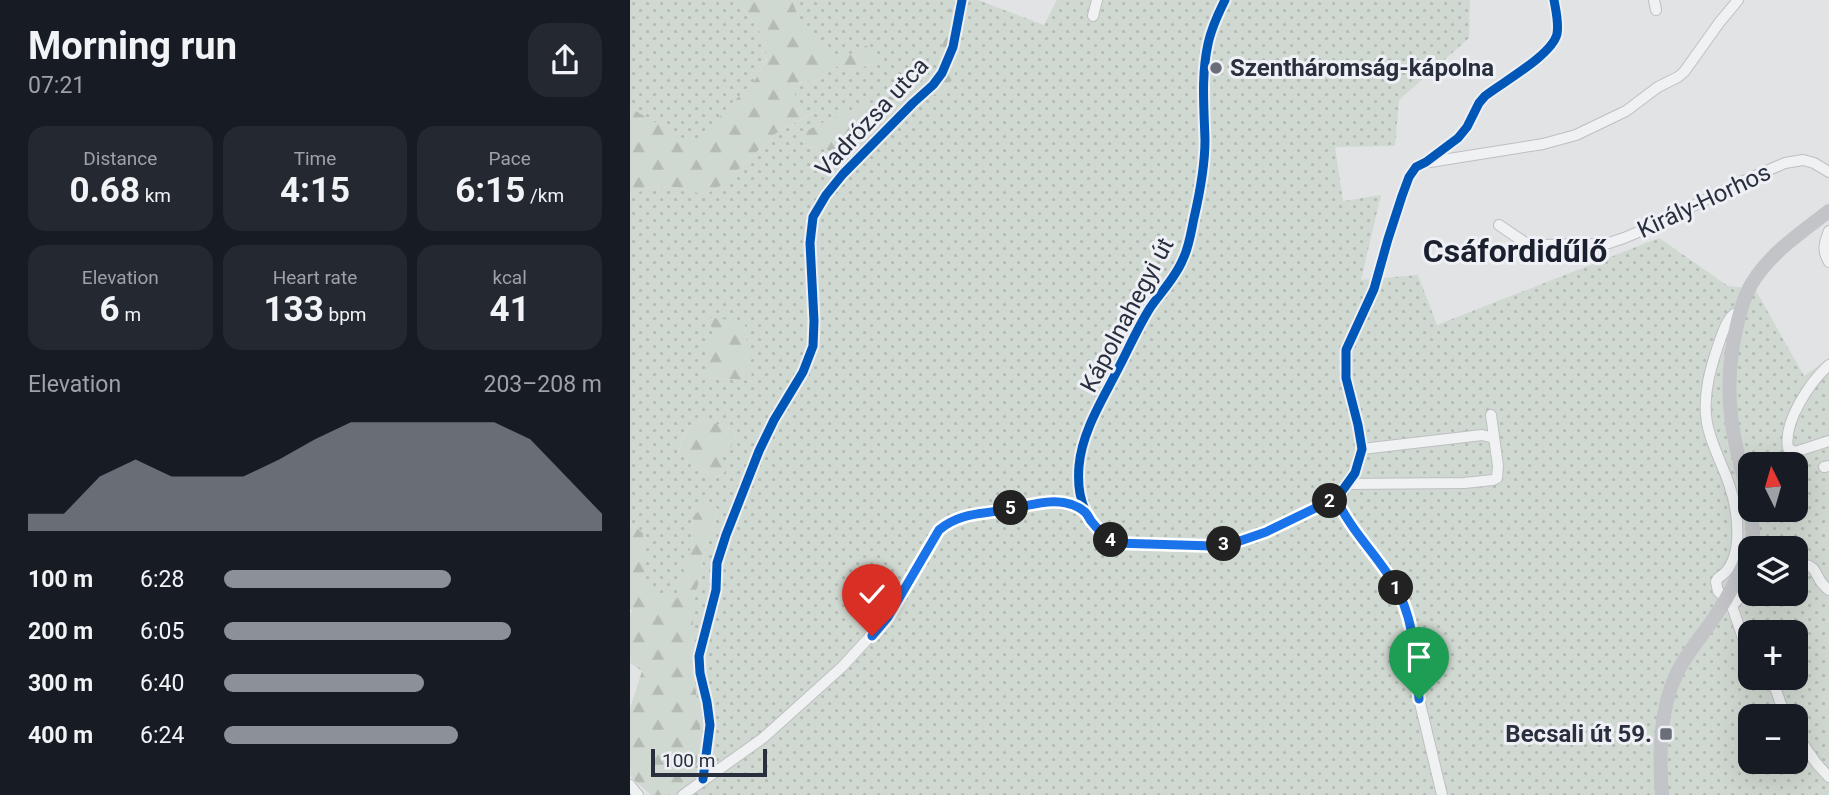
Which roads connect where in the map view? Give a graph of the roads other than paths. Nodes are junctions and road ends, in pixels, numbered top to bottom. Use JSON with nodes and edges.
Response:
{"nodes":[{"id":1,"x":962,"y":0,"type":"edge"},
{"id":2,"x":1097,"y":0,"type":"edge"},
{"id":3,"x":1225,"y":0,"type":"edge"},
{"id":4,"x":1554,"y":0,"type":"edge"},
{"id":5,"x":1738,"y":0,"type":"edge"},
{"id":6,"x":1093,"y":16,"type":"dead end"},
{"id":7,"x":1426,"y":162,"type":"junction"},
{"id":8,"x":1829,"y":172,"type":"edge"},
{"id":9,"x":1829,"y":211,"type":"edge"},
{"id":10,"x":1499,"y":225,"type":"dead end"},
{"id":11,"x":1829,"y":231,"type":"edge"},
{"id":12,"x":1829,"y":262,"type":"edge"},
{"id":13,"x":1741,"y":311,"type":"junction"},
{"id":14,"x":1829,"y":365,"type":"edge"},
{"id":15,"x":1491,"y":415,"type":"dead end"},
{"id":16,"x":1494,"y":438,"type":"junction"},
{"id":17,"x":1829,"y":441,"type":"edge"},
{"id":18,"x":1362,"y":449,"type":"junction"},
{"id":19,"x":1738,"y":454,"type":"edge"},
{"id":20,"x":1347,"y":484,"type":"junction"},
{"id":21,"x":1336,"y":498,"type":"junction"},
{"id":22,"x":1085,"y":512,"type":"junction"},
{"id":23,"x":1808,"y":564,"type":"edge"},
{"id":24,"x":1738,"y":579,"type":"edge"},
{"id":25,"x":1829,"y":590,"type":"edge"},
{"id":26,"x":1738,"y":596,"type":"edge"},
{"id":27,"x":1729,"y":603,"type":"junction"},
{"id":28,"x":1738,"y":626,"type":"edge"},
{"id":29,"x":1808,"y":751,"type":"edge"},
{"id":30,"x":1829,"y":777,"type":"edge"},
{"id":31,"x":703,"y":779,"type":"junction"},
{"id":32,"x":630,"y":785,"type":"edge"},
{"id":33,"x":638,"y":795,"type":"edge"},
{"id":34,"x":683,"y":795,"type":"edge"},
{"id":35,"x":1442,"y":795,"type":"edge"},
{"id":36,"x":1662,"y":795,"type":"edge"}],
"edges":[{"from":1,"to":31,"type":"street","name":"Vadrózsa utca"},
{"from":2,"to":6,"type":"street"},
{"from":3,"to":22,"type":"street","name":"Kápolnahegyi út"},
{"from":4,"to":7,"type":"street"},
{"from":5,"to":7,"type":"street"},
{"from":7,"to":18,"type":"street"},
{"from":8,"to":10,"type":"street","name":"Király-Horhos"},
{"from":9,"to":13,"type":"main road"},
{"from":11,"to":12,"type":"street"},
{"from":13,"to":19,"type":"main road"},
{"from":13,"to":27,"type":"street"},
{"from":14,"to":17,"type":"street"},
{"from":15,"to":16,"type":"street"},
{"from":16,"to":18,"type":"street"},
{"from":16,"to":20,"type":"street"},
{"from":18,"to":20,"type":"street"},
{"from":20,"to":21,"type":"street"},
{"from":21,"to":22,"type":"street"},
{"from":21,"to":35,"type":"street"},
{"from":22,"to":31,"type":"street"},
{"from":23,"to":25,"type":"street"},
{"from":24,"to":27,"type":"main road"},
{"from":26,"to":27,"type":"street"},
{"from":27,"to":28,"type":"street"},
{"from":27,"to":36,"type":"main road"},
{"from":29,"to":30,"type":"street"},
{"from":31,"to":34,"type":"street"},
{"from":32,"to":33,"type":"street"}]}
